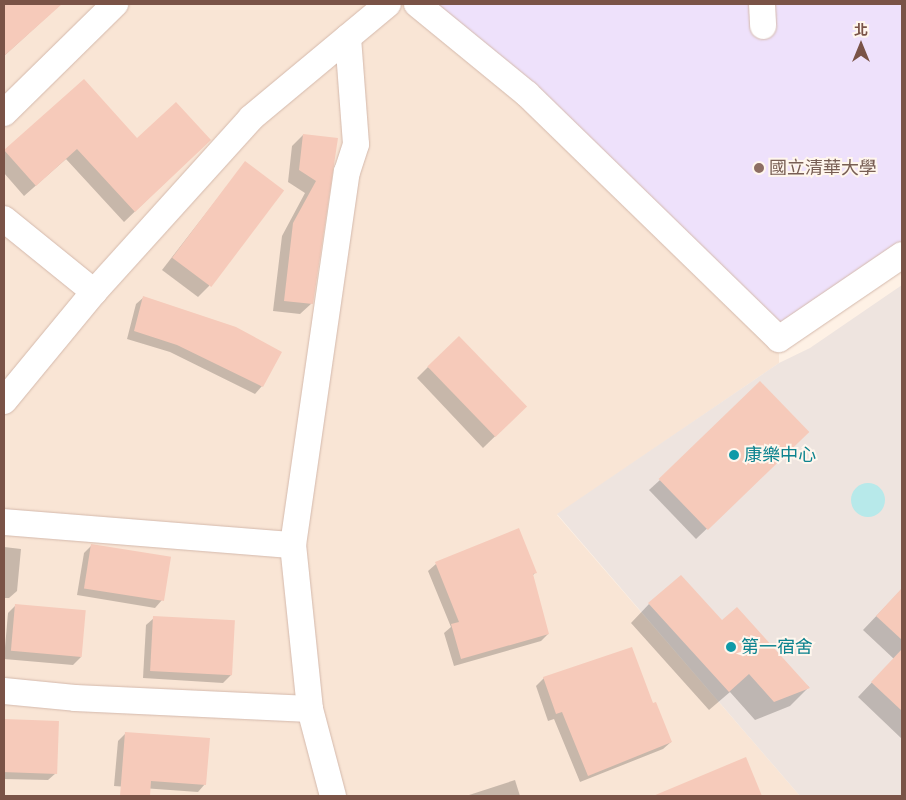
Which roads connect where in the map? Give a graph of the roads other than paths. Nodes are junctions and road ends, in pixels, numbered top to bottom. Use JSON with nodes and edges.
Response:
{"nodes":[{"id":1,"x":115,"y":4,"type":"edge"},
{"id":2,"x":388,"y":4,"type":"edge"},
{"id":3,"x":417,"y":4,"type":"edge"},
{"id":4,"x":348,"y":37,"type":"junction"},
{"id":5,"x":4,"y":113,"type":"edge"},
{"id":6,"x":4,"y":219,"type":"edge"},
{"id":7,"x":902,"y":255,"type":"edge"},
{"id":8,"x":94,"y":292,"type":"junction"},
{"id":9,"x":4,"y":401,"type":"edge"},
{"id":10,"x":4,"y":522,"type":"edge"},
{"id":11,"x":293,"y":545,"type":"junction"},
{"id":12,"x":4,"y":691,"type":"edge"},
{"id":13,"x":310,"y":709,"type":"junction"},
{"id":14,"x":333,"y":796,"type":"edge"}],
"edges":[{"from":1,"to":5,"type":"street"},
{"from":2,"to":4,"type":"street"},
{"from":3,"to":7,"type":"street"},
{"from":4,"to":8,"type":"street"},
{"from":4,"to":11,"type":"street"},
{"from":6,"to":8,"type":"street"},
{"from":8,"to":9,"type":"street"},
{"from":10,"to":11,"type":"street"},
{"from":11,"to":13,"type":"street"},
{"from":12,"to":13,"type":"street"},
{"from":13,"to":14,"type":"street"}]}
